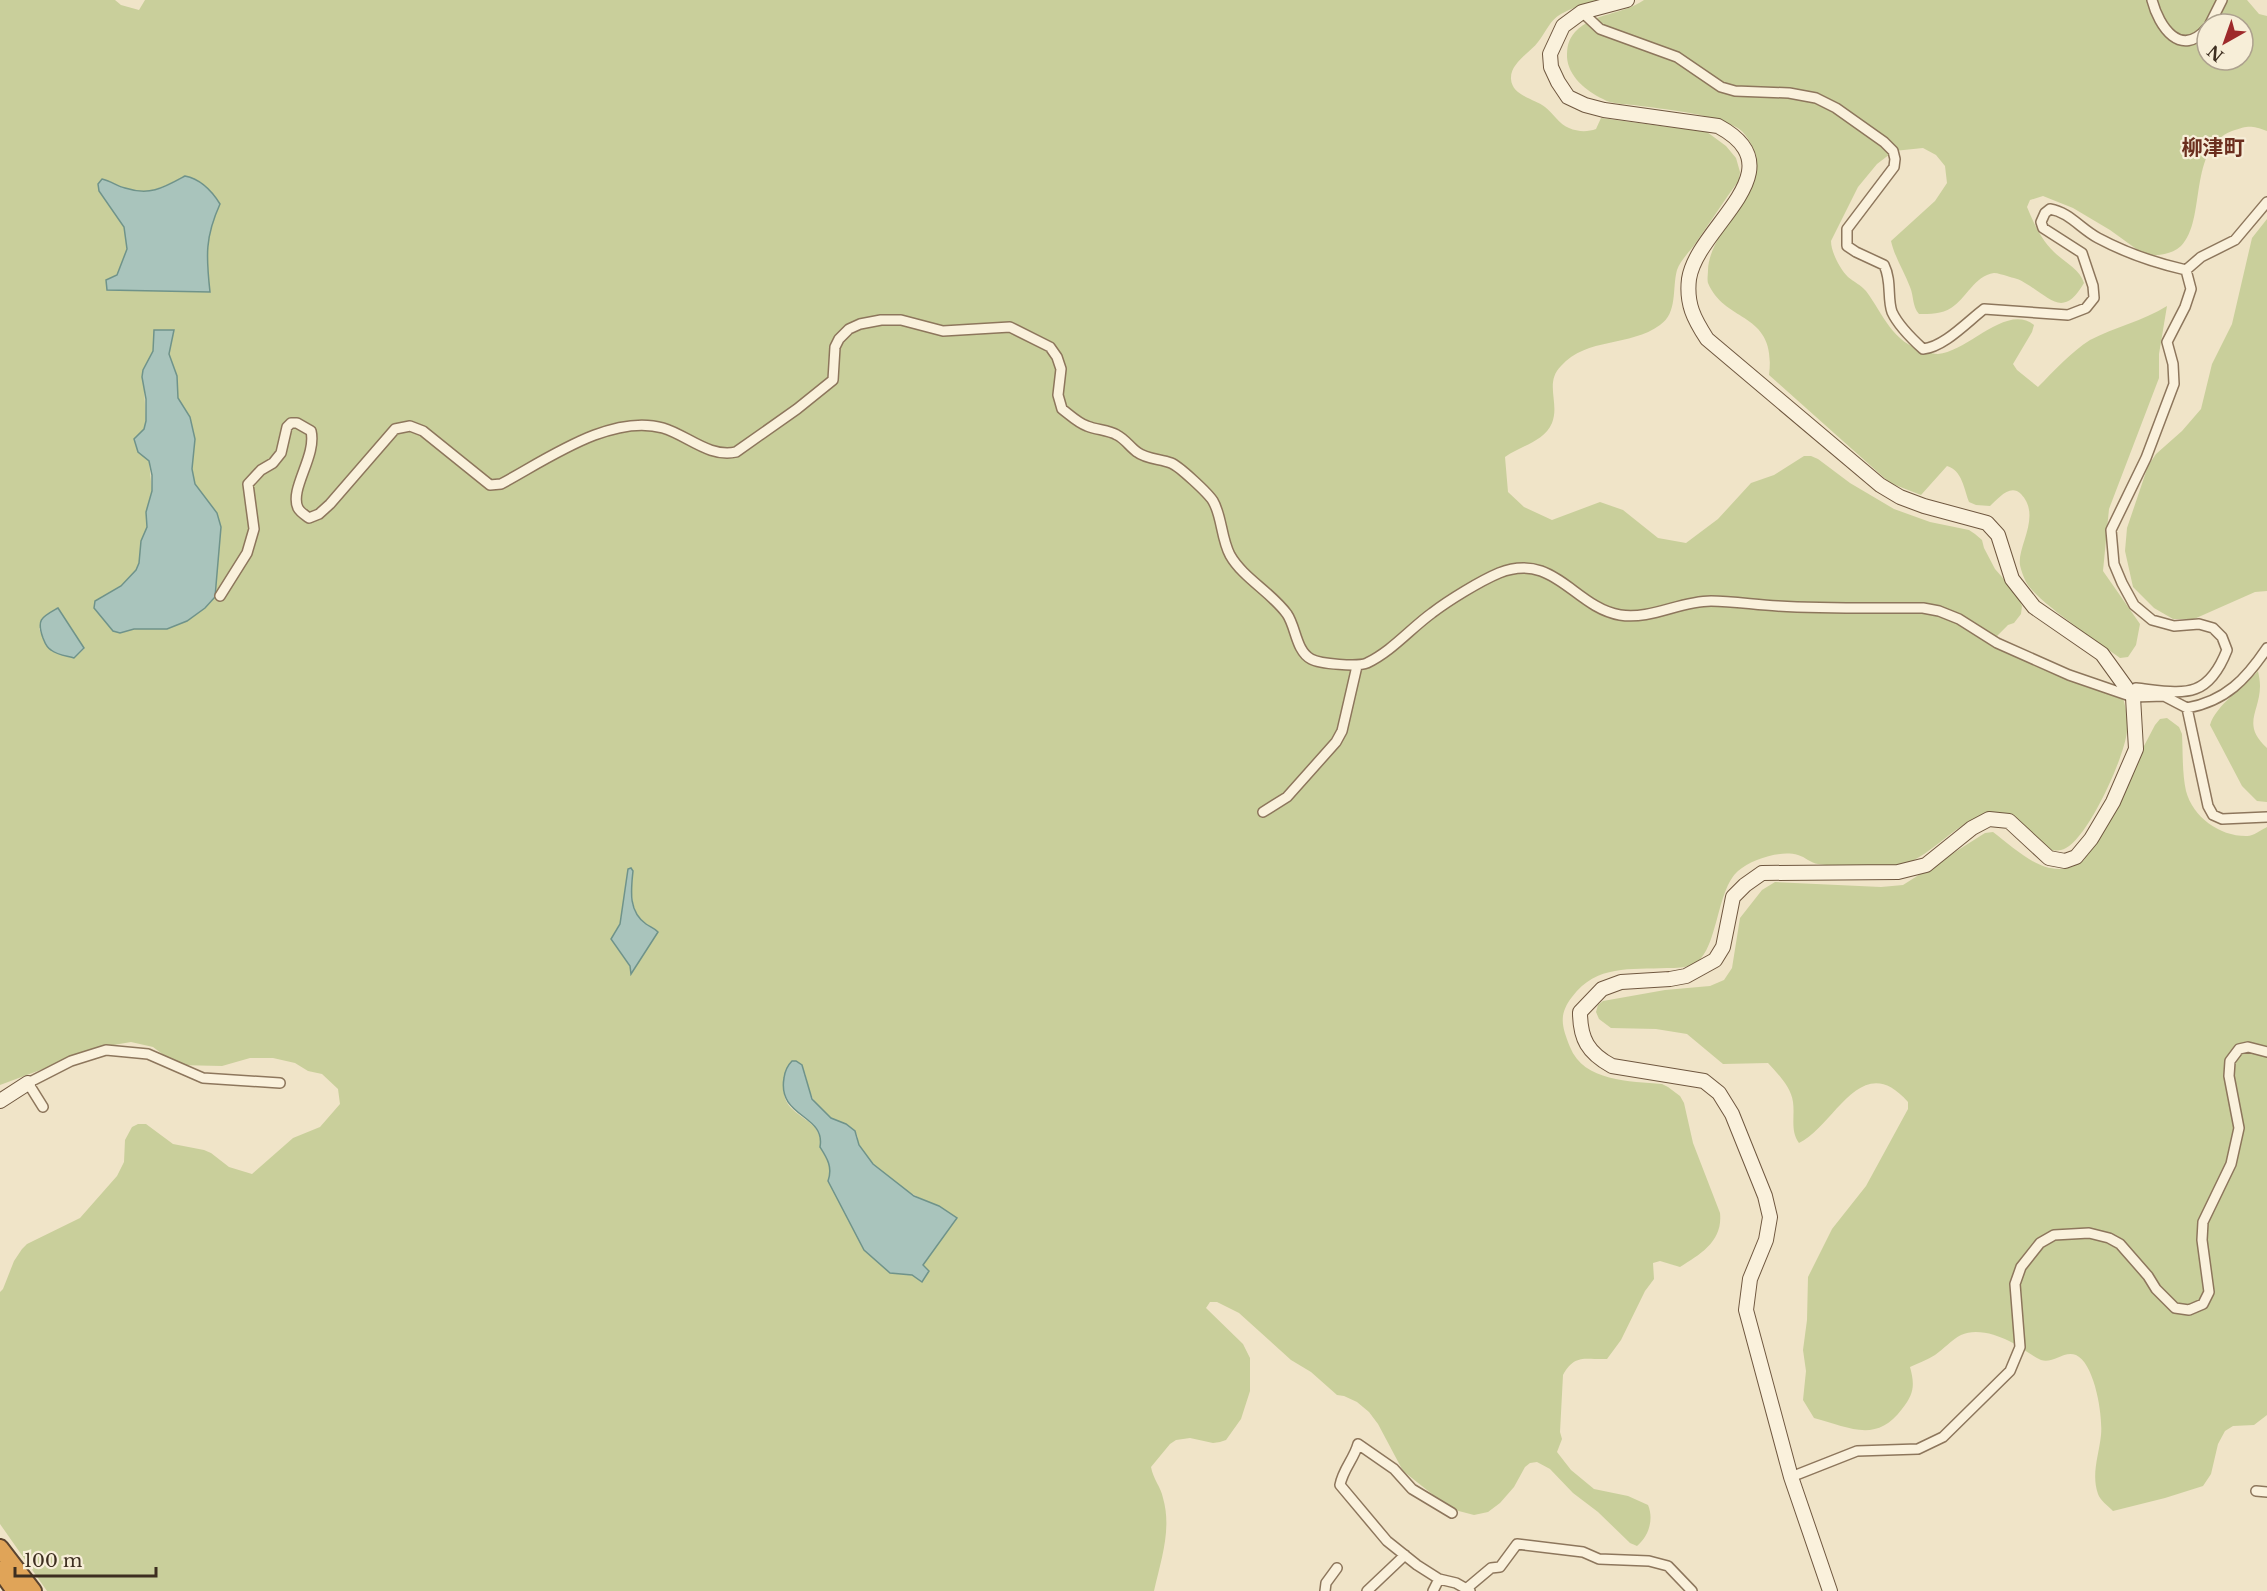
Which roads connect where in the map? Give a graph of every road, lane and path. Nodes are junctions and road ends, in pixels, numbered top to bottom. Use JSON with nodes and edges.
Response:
{"nodes":[{"id":1,"x":1627,"y":0,"type":"edge"},
{"id":2,"x":2152,"y":0,"type":"edge"},
{"id":3,"x":1582,"y":12,"type":"junction"},
{"id":4,"x":2195,"y":38,"type":"edge"},
{"id":5,"x":2267,"y":202,"type":"edge"},
{"id":6,"x":2186,"y":270,"type":"junction"},
{"id":7,"x":220,"y":596,"type":"dead end"},
{"id":8,"x":2267,"y":648,"type":"edge"},
{"id":9,"x":1357,"y":666,"type":"junction"},
{"id":10,"x":2133,"y":697,"type":"junction"},
{"id":11,"x":2187,"y":708,"type":"junction"},
{"id":12,"x":1263,"y":812,"type":"dead end"},
{"id":13,"x":2267,"y":818,"type":"edge"},
{"id":14,"x":2267,"y":1052,"type":"edge"},
{"id":15,"x":28,"y":1083,"type":"junction"},
{"id":16,"x":280,"y":1083,"type":"dead end"},
{"id":17,"x":0,"y":1101,"type":"edge"},
{"id":18,"x":43,"y":1107,"type":"dead end"},
{"id":19,"x":1791,"y":1477,"type":"junction"},
{"id":20,"x":2256,"y":1491,"type":"dead end"},
{"id":21,"x":2267,"y":1492,"type":"edge"},
{"id":22,"x":1452,"y":1513,"type":"dead end"},
{"id":23,"x":0,"y":1548,"type":"edge"},
{"id":24,"x":1405,"y":1555,"type":"junction"},
{"id":25,"x":1337,"y":1568,"type":"dead end"},
{"id":26,"x":0,"y":1570,"type":"edge"},
{"id":27,"x":0,"y":1579,"type":"edge"},
{"id":28,"x":1439,"y":1579,"type":"junction"},
{"id":29,"x":1468,"y":1590,"type":"edge"},
{"id":30,"x":14,"y":1591,"type":"edge"},
{"id":31,"x":33,"y":1591,"type":"edge"},
{"id":32,"x":1325,"y":1591,"type":"edge"},
{"id":33,"x":1367,"y":1591,"type":"edge"},
{"id":34,"x":1433,"y":1591,"type":"edge"},
{"id":35,"x":1692,"y":1591,"type":"edge"},
{"id":36,"x":1830,"y":1591,"type":"edge"}],
"edges":[{"from":1,"to":3,"type":"street"},
{"from":2,"to":4,"type":"street"},
{"from":3,"to":6,"type":"street"},
{"from":3,"to":10,"type":"street"},
{"from":5,"to":6,"type":"street"},
{"from":6,"to":10,"type":"street"},
{"from":7,"to":9,"type":"street"},
{"from":8,"to":11,"type":"street"},
{"from":9,"to":10,"type":"street"},
{"from":9,"to":12,"type":"street"},
{"from":10,"to":11,"type":"street"},
{"from":10,"to":19,"type":"street"},
{"from":11,"to":13,"type":"street"},
{"from":14,"to":19,"type":"street"},
{"from":15,"to":16,"type":"street"},
{"from":15,"to":17,"type":"street"},
{"from":15,"to":18,"type":"street"},
{"from":19,"to":36,"type":"street"},
{"from":20,"to":21,"type":"street"},
{"from":22,"to":24,"type":"street"},
{"from":23,"to":31,"type":"highway"},
{"from":24,"to":28,"type":"street"},
{"from":24,"to":33,"type":"street"},
{"from":25,"to":32,"type":"street"},
{"from":26,"to":30,"type":"highway"},
{"from":27,"to":30,"type":"highway"},
{"from":28,"to":29,"type":"street"},
{"from":28,"to":34,"type":"street"},
{"from":29,"to":35,"type":"street"}]}
